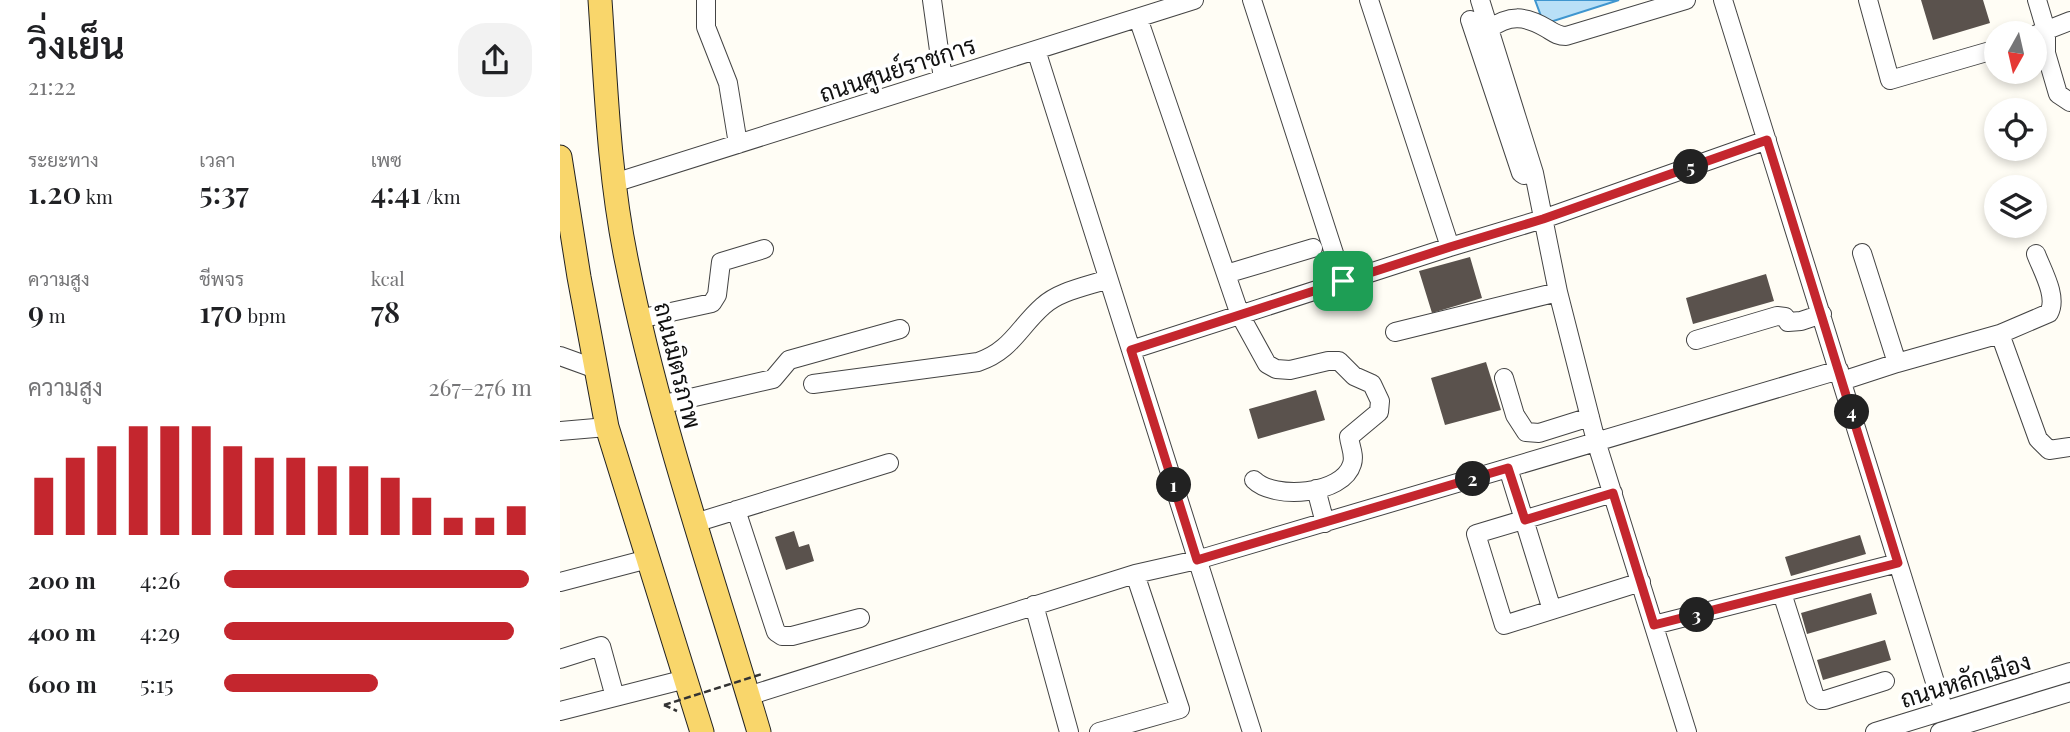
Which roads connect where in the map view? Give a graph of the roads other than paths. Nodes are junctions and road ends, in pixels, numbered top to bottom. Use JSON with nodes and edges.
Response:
{"nodes":[{"id":1,"x":600,"y":0,"type":"edge"},
{"id":2,"x":706,"y":0,"type":"edge"},
{"id":3,"x":932,"y":0,"type":"edge"},
{"id":4,"x":1194,"y":0,"type":"edge"},
{"id":5,"x":1252,"y":0,"type":"edge"},
{"id":6,"x":1369,"y":0,"type":"edge"},
{"id":7,"x":1479,"y":0,"type":"edge"},
{"id":8,"x":1686,"y":0,"type":"edge"},
{"id":9,"x":1723,"y":0,"type":"edge"},
{"id":10,"x":1868,"y":0,"type":"edge"},
{"id":11,"x":2037,"y":0,"type":"edge"},
{"id":12,"x":1157,"y":6,"type":"edge"},
{"id":13,"x":1138,"y":18,"type":"junction"},
{"id":14,"x":1470,"y":20,"type":"dead end"},
{"id":15,"x":2039,"y":21,"type":"edge"},
{"id":16,"x":2070,"y":21,"type":"edge"},
{"id":17,"x":1489,"y":29,"type":"junction"},
{"id":18,"x":2048,"y":29,"type":"edge"},
{"id":19,"x":1036,"y":50,"type":"junction"},
{"id":20,"x":1984,"y":52,"type":"edge"},
{"id":21,"x":2048,"y":60,"type":"edge"},
{"id":22,"x":943,"y":79,"type":"junction"},
{"id":23,"x":2070,"y":102,"type":"edge"},
{"id":24,"x":1767,"y":140,"type":"junction"},
{"id":25,"x":738,"y":144,"type":"junction"},
{"id":26,"x":560,"y":157,"type":"edge"},
{"id":27,"x":1534,"y":173,"type":"junction"},
{"id":28,"x":614,"y":183,"type":"junction"},
{"id":29,"x":1543,"y":219,"type":"junction"},
{"id":30,"x":1450,"y":247,"type":"junction"},
{"id":31,"x":1313,"y":248,"type":"dead end"},
{"id":32,"x":764,"y":249,"type":"dead end"},
{"id":33,"x":1862,"y":253,"type":"dead end"},
{"id":34,"x":2036,"y":254,"type":"dead end"},
{"id":35,"x":1226,"y":274,"type":"junction"},
{"id":36,"x":1108,"y":279,"type":"junction"},
{"id":37,"x":1343,"y":281,"type":"junction"},
{"id":38,"x":1558,"y":292,"type":"junction"},
{"id":39,"x":1240,"y":314,"type":"junction"},
{"id":40,"x":1822,"y":314,"type":"junction"},
{"id":41,"x":639,"y":319,"type":"junction"},
{"id":42,"x":900,"y":329,"type":"dead end"},
{"id":43,"x":1395,"y":332,"type":"dead end"},
{"id":44,"x":2000,"y":334,"type":"junction"},
{"id":45,"x":1696,"y":340,"type":"dead end"},
{"id":46,"x":1131,"y":350,"type":"junction"},
{"id":47,"x":560,"y":356,"type":"edge"},
{"id":48,"x":1898,"y":363,"type":"junction"},
{"id":49,"x":596,"y":369,"type":"junction"},
{"id":50,"x":1841,"y":375,"type":"junction"},
{"id":51,"x":1504,"y":378,"type":"dead end"},
{"id":52,"x":813,"y":384,"type":"dead end"},
{"id":53,"x":660,"y":405,"type":"junction"},
{"id":54,"x":1590,"y":417,"type":"junction"},
{"id":55,"x":607,"y":427,"type":"junction"},
{"id":56,"x":560,"y":431,"type":"edge"},
{"id":57,"x":1596,"y":440,"type":"junction"},
{"id":58,"x":2070,"y":447,"type":"edge"},
{"id":59,"x":889,"y":463,"type":"dead end"},
{"id":60,"x":1508,"y":468,"type":"junction"},
{"id":61,"x":1254,"y":480,"type":"dead end"},
{"id":62,"x":1316,"y":489,"type":"junction"},
{"id":63,"x":1613,"y":493,"type":"junction"},
{"id":64,"x":736,"y":510,"type":"junction"},
{"id":65,"x":1525,"y":520,"type":"junction"},
{"id":66,"x":695,"y":523,"type":"junction"},
{"id":67,"x":1325,"y":523,"type":"junction"},
{"id":68,"x":648,"y":559,"type":"junction"},
{"id":69,"x":1197,"y":560,"type":"junction"},
{"id":70,"x":1898,"y":563,"type":"junction"},
{"id":71,"x":1135,"y":574,"type":"junction"},
{"id":72,"x":560,"y":582,"type":"edge"},
{"id":73,"x":1641,"y":582,"type":"junction"},
{"id":74,"x":1782,"y":593,"type":"junction"},
{"id":75,"x":1034,"y":605,"type":"junction"},
{"id":76,"x":1552,"y":610,"type":"junction"},
{"id":77,"x":860,"y":618,"type":"dead end"},
{"id":78,"x":1654,"y":625,"type":"junction"},
{"id":79,"x":560,"y":659,"type":"edge"},
{"id":80,"x":2070,"y":672,"type":"edge"},
{"id":81,"x":686,"y":679,"type":"junction"},
{"id":82,"x":1885,"y":681,"type":"dead end"},
{"id":83,"x":2070,"y":692,"type":"edge"},
{"id":84,"x":615,"y":696,"type":"junction"},
{"id":85,"x":748,"y":696,"type":"junction"},
{"id":86,"x":1944,"y":711,"type":"junction"},
{"id":87,"x":560,"y":712,"type":"edge"},
{"id":88,"x":702,"y":732,"type":"edge"},
{"id":89,"x":759,"y":732,"type":"edge"},
{"id":90,"x":1069,"y":732,"type":"edge"},
{"id":91,"x":1099,"y":732,"type":"edge"},
{"id":92,"x":1252,"y":732,"type":"edge"},
{"id":93,"x":1688,"y":732,"type":"edge"},
{"id":94,"x":1875,"y":732,"type":"edge"},
{"id":95,"x":1940,"y":732,"type":"edge"}],
"edges":[{"from":1,"to":28,"type":"main road","name":"ถนนมิตรภาพ"},
{"from":2,"to":25,"type":"street"},
{"from":3,"to":22,"type":"street"},
{"from":4,"to":12,"type":"street","name":"ถนนศูนย์ราชการ"},
{"from":5,"to":37,"type":"street"},
{"from":6,"to":30,"type":"street"},
{"from":7,"to":17,"type":"street"},
{"from":8,"to":17,"type":"street"},
{"from":9,"to":24,"type":"street"},
{"from":10,"to":20,"type":"street"},
{"from":11,"to":15,"type":"street"},
{"from":12,"to":13,"type":"street","name":"ถนนศูนย์ราชการ"},
{"from":13,"to":19,"type":"street","name":"ถนนศูนย์ราชการ"},
{"from":13,"to":35,"type":"street"},
{"from":14,"to":27,"type":"street"},
{"from":16,"to":18,"type":"street"},
{"from":17,"to":27,"type":"street"},
{"from":19,"to":22,"type":"street","name":"ถนนศูนย์ราชการ"},
{"from":19,"to":36,"type":"street"},
{"from":21,"to":23,"type":"street"},
{"from":22,"to":25,"type":"street","name":"ถนนศูนย์ราชการ"},
{"from":24,"to":29,"type":"street"},
{"from":24,"to":40,"type":"street"},
{"from":25,"to":28,"type":"street","name":"ถนนศูนย์ราชการ"},
{"from":26,"to":49,"type":"main road"},
{"from":27,"to":29,"type":"street"},
{"from":28,"to":41,"type":"main road","name":"ถนนมิตรภาพ"},
{"from":29,"to":30,"type":"street"},
{"from":29,"to":38,"type":"street"},
{"from":30,"to":37,"type":"street"},
{"from":31,"to":35,"type":"street"},
{"from":32,"to":41,"type":"street"},
{"from":33,"to":48,"type":"street"},
{"from":34,"to":44,"type":"street"},
{"from":35,"to":39,"type":"street"},
{"from":36,"to":46,"type":"street"},
{"from":36,"to":52,"type":"street"},
{"from":37,"to":39,"type":"street"},
{"from":38,"to":43,"type":"street"},
{"from":38,"to":54,"type":"street"},
{"from":39,"to":46,"type":"street"},
{"from":39,"to":62,"type":"street"},
{"from":40,"to":45,"type":"street"},
{"from":40,"to":50,"type":"street"},
{"from":41,"to":53,"type":"main road","name":"ถนนมิตรภาพ"},
{"from":42,"to":53,"type":"street"},
{"from":44,"to":48,"type":"street"},
{"from":44,"to":58,"type":"street"},
{"from":46,"to":69,"type":"street"},
{"from":47,"to":49,"type":"street"},
{"from":48,"to":50,"type":"street"},
{"from":49,"to":55,"type":"main road"},
{"from":50,"to":57,"type":"street"},
{"from":50,"to":70,"type":"street"},
{"from":51,"to":54,"type":"street"},
{"from":53,"to":66,"type":"main road","name":"ถนนมิตรภาพ"},
{"from":54,"to":57,"type":"street"},
{"from":55,"to":56,"type":"street"},
{"from":55,"to":68,"type":"main road"},
{"from":57,"to":60,"type":"street"},
{"from":57,"to":63,"type":"street"},
{"from":59,"to":64,"type":"street"},
{"from":60,"to":65,"type":"street"},
{"from":60,"to":67,"type":"street"},
{"from":61,"to":62,"type":"street"},
{"from":62,"to":67,"type":"street"},
{"from":63,"to":65,"type":"street"},
{"from":63,"to":73,"type":"street"},
{"from":64,"to":66,"type":"street"},
{"from":64,"to":77,"type":"street"},
{"from":65,"to":76,"type":"street"},
{"from":65,"to":76,"type":"street"},
{"from":66,"to":85,"type":"main road","name":"ถนนมิตรภาพ"},
{"from":67,"to":69,"type":"street"},
{"from":68,"to":72,"type":"street"},
{"from":68,"to":81,"type":"main road"},
{"from":69,"to":71,"type":"street"},
{"from":69,"to":92,"type":"street"},
{"from":70,"to":74,"type":"street"},
{"from":70,"to":86,"type":"street"},
{"from":71,"to":75,"type":"street"},
{"from":71,"to":91,"type":"street"},
{"from":73,"to":76,"type":"street"},
{"from":73,"to":78,"type":"street"},
{"from":74,"to":78,"type":"street"},
{"from":74,"to":82,"type":"street"},
{"from":75,"to":85,"type":"street"},
{"from":75,"to":90,"type":"street"},
{"from":78,"to":93,"type":"street"},
{"from":79,"to":84,"type":"street"},
{"from":80,"to":86,"type":"street","name":"ถนนหลักเมือง"},
{"from":81,"to":84,"type":"street"},
{"from":81,"to":88,"type":"main road"},
{"from":83,"to":95,"type":"street","name":"ถนนหลักเมือง"},
{"from":84,"to":87,"type":"street"},
{"from":85,"to":89,"type":"main road","name":"ถนนมิตรภาพ"},
{"from":86,"to":94,"type":"street","name":"ถนนหลักเมือง"}]}
